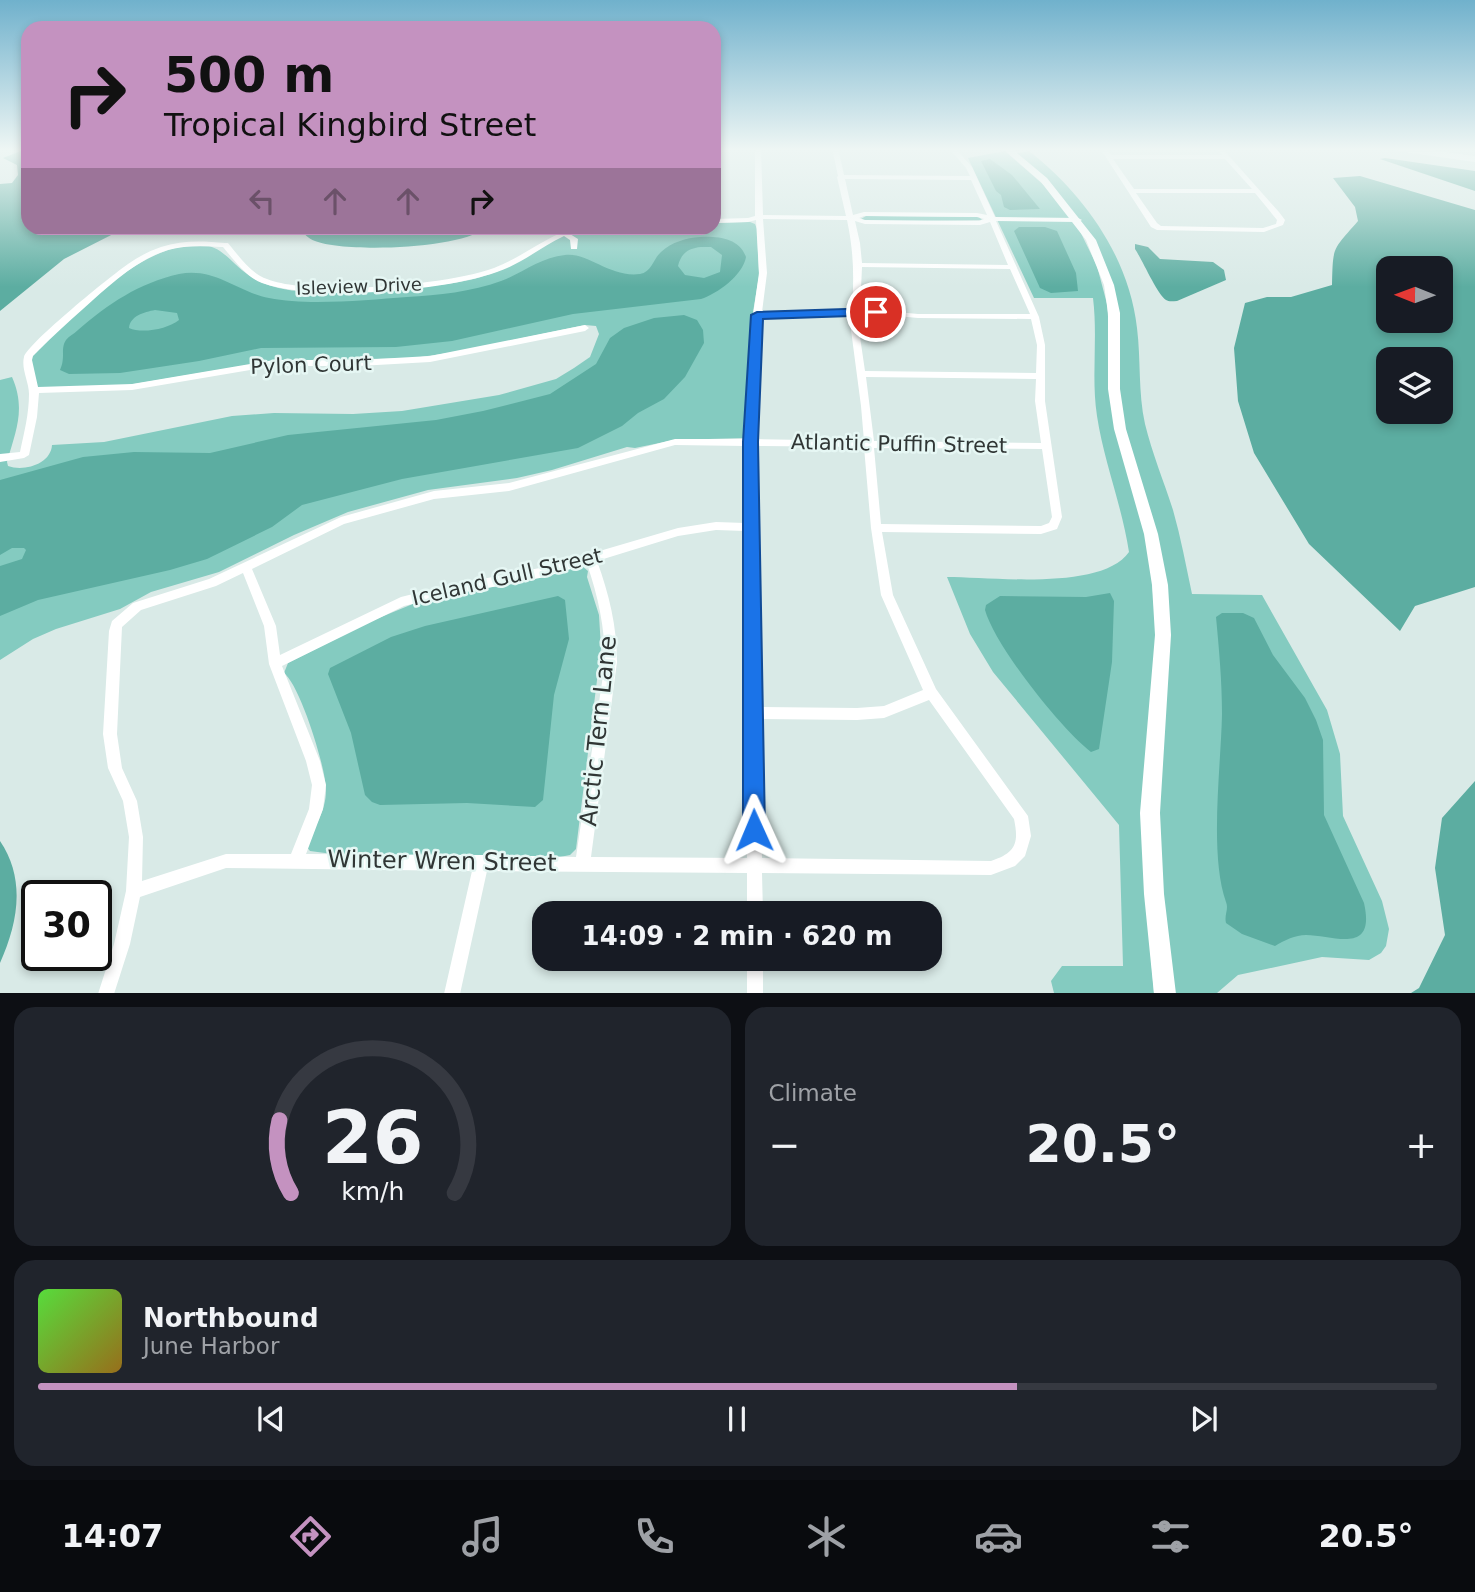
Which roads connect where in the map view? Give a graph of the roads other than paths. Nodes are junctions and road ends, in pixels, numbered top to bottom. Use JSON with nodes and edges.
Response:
{"nodes":[{"id":1,"x":759,"y":194,"type":"edge"},
{"id":2,"x":845,"y":194,"type":"edge"},
{"id":3,"x":981,"y":194,"type":"edge"},
{"id":4,"x":1057,"y":194,"type":"edge"},
{"id":5,"x":1134,"y":194,"type":"edge"},
{"id":6,"x":1261,"y":194,"type":"edge"},
{"id":7,"x":721,"y":215,"type":"edge"},
{"id":8,"x":759,"y":218,"type":"junction"},
{"id":9,"x":851,"y":218,"type":"junction"},
{"id":10,"x":992,"y":219,"type":"junction"},
{"id":11,"x":1078,"y":219,"type":"junction"},
{"id":12,"x":721,"y":221,"type":"edge"},
{"id":13,"x":559,"y":235,"type":"edge"},
{"id":14,"x":568,"y":235,"type":"edge"},
{"id":15,"x":574,"y":247,"type":"dead end"},
{"id":16,"x":858,"y":265,"type":"junction"},
{"id":17,"x":1014,"y":267,"type":"junction"},
{"id":18,"x":856,"y":313,"type":"junction"},
{"id":19,"x":757,"y":315,"type":"junction"},
{"id":20,"x":1035,"y":317,"type":"junction"},
{"id":21,"x":585,"y":328,"type":"dead end"},
{"id":22,"x":862,"y":374,"type":"junction"},
{"id":23,"x":1040,"y":376,"type":"junction"},
{"id":24,"x":34,"y":390,"type":"junction"},
{"id":25,"x":750,"y":442,"type":"junction"},
{"id":26,"x":867,"y":444,"type":"junction"},
{"id":27,"x":1047,"y":446,"type":"junction"},
{"id":28,"x":0,"y":458,"type":"edge"},
{"id":29,"x":751,"y":527,"type":"junction"},
{"id":30,"x":876,"y":528,"type":"junction"},
{"id":31,"x":591,"y":559,"type":"junction"},
{"id":32,"x":246,"y":568,"type":"junction"},
{"id":33,"x":275,"y":664,"type":"junction"},
{"id":34,"x":931,"y":693,"type":"junction"},
{"id":35,"x":753,"y":713,"type":"junction"},
{"id":36,"x":296,"y":860,"type":"junction"},
{"id":37,"x":481,"y":862,"type":"junction"},
{"id":38,"x":583,"y":863,"type":"junction"},
{"id":39,"x":754,"y":864,"type":"junction"},
{"id":40,"x":134,"y":891,"type":"junction"},
{"id":41,"x":755,"y":901,"type":"edge"},
{"id":42,"x":755,"y":971,"type":"edge"},
{"id":43,"x":106,"y":993,"type":"edge"},
{"id":44,"x":452,"y":993,"type":"edge"},
{"id":45,"x":755,"y":993,"type":"edge"},
{"id":46,"x":1165,"y":993,"type":"edge"}],
"edges":[{"from":1,"to":8,"type":"street"},
{"from":2,"to":9,"type":"street","name":"Winter Wren Street"},
{"from":3,"to":10,"type":"street"},
{"from":4,"to":11,"type":"main road"},
{"from":5,"to":6,"type":"street"},
{"from":7,"to":8,"type":"street"},
{"from":8,"to":9,"type":"street"},
{"from":8,"to":12,"type":"street"},
{"from":8,"to":19,"type":"street"},
{"from":9,"to":10,"type":"street"},
{"from":9,"to":16,"type":"street","name":"Winter Wren Street"},
{"from":10,"to":11,"type":"street"},
{"from":10,"to":17,"type":"street"},
{"from":11,"to":46,"type":"main road"},
{"from":13,"to":24,"type":"street","name":"Isleview Drive"},
{"from":14,"to":15,"type":"street"},
{"from":16,"to":17,"type":"street"},
{"from":16,"to":18,"type":"street","name":"Winter Wren Street"},
{"from":17,"to":20,"type":"street"},
{"from":18,"to":19,"type":"street"},
{"from":18,"to":20,"type":"street"},
{"from":18,"to":22,"type":"street","name":"Winter Wren Street"},
{"from":19,"to":25,"type":"street"},
{"from":20,"to":23,"type":"street"},
{"from":21,"to":24,"type":"street","name":"Pylon Court"},
{"from":22,"to":23,"type":"street"},
{"from":22,"to":26,"type":"street","name":"Winter Wren Street"},
{"from":23,"to":27,"type":"street"},
{"from":24,"to":28,"type":"street","name":"Isleview Drive"},
{"from":25,"to":26,"type":"street","name":"Atlantic Puffin Street"},
{"from":25,"to":29,"type":"street"},
{"from":25,"to":32,"type":"street","name":"Atlantic Puffin Street"},
{"from":26,"to":27,"type":"street","name":"Atlantic Puffin Street"},
{"from":26,"to":30,"type":"street","name":"Winter Wren Street"},
{"from":27,"to":30,"type":"street"},
{"from":29,"to":31,"type":"street","name":"Iceland Gull Street"},
{"from":29,"to":35,"type":"street"},
{"from":30,"to":34,"type":"street","name":"Winter Wren Street"},
{"from":31,"to":33,"type":"street","name":"Iceland Gull Street"},
{"from":31,"to":38,"type":"street","name":"Arctic Tern Lane"},
{"from":32,"to":33,"type":"street"},
{"from":32,"to":40,"type":"street","name":"Atlantic Puffin Street"},
{"from":33,"to":36,"type":"street"},
{"from":34,"to":35,"type":"street"},
{"from":34,"to":39,"type":"street","name":"Winter Wren Street"},
{"from":35,"to":39,"type":"street"},
{"from":36,"to":37,"type":"street","name":"Winter Wren Street"},
{"from":36,"to":40,"type":"street","name":"Winter Wren Street"},
{"from":37,"to":38,"type":"street","name":"Winter Wren Street"},
{"from":37,"to":44,"type":"street"},
{"from":38,"to":39,"type":"street","name":"Winter Wren Street"},
{"from":39,"to":41,"type":"street"},
{"from":40,"to":43,"type":"street","name":"Atlantic Puffin Street"},
{"from":42,"to":45,"type":"street"}]}
